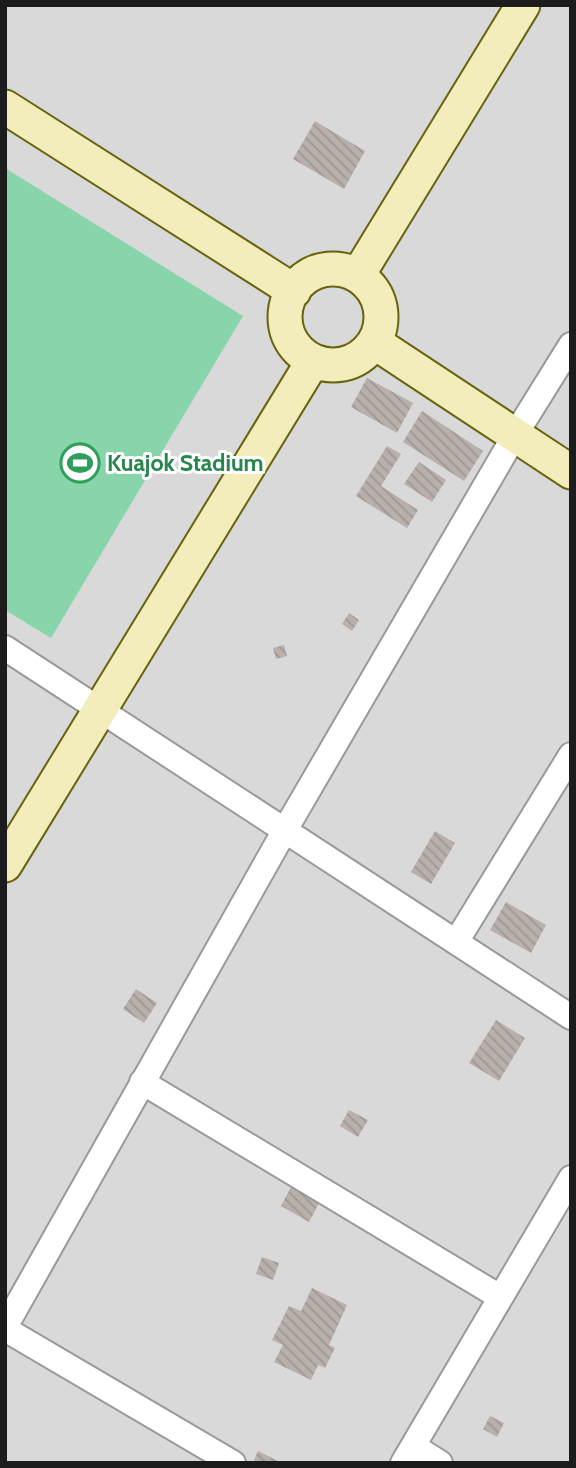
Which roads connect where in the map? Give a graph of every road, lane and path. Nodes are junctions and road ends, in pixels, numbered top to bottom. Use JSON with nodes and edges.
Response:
{"nodes":[{"id":1,"x":523,"y":5,"type":"edge"},
{"id":2,"x":5,"y":107,"type":"edge"},
{"id":3,"x":358,"y":275,"type":"junction"},
{"id":4,"x":294,"y":290,"type":"junction"},
{"id":5,"x":374,"y":342,"type":"junction"},
{"id":6,"x":571,"y":345,"type":"edge"},
{"id":7,"x":313,"y":361,"type":"junction"},
{"id":8,"x":515,"y":435,"type":"junction"},
{"id":9,"x":571,"y":472,"type":"edge"},
{"id":10,"x":5,"y":648,"type":"edge"},
{"id":11,"x":102,"y":711,"type":"junction"},
{"id":12,"x":571,"y":755,"type":"edge"},
{"id":13,"x":285,"y":830,"type":"junction"},
{"id":14,"x":5,"y":865,"type":"edge"},
{"id":15,"x":456,"y":942,"type":"junction"},
{"id":16,"x":571,"y":1017,"type":"edge"},
{"id":17,"x":142,"y":1082,"type":"junction"},
{"id":18,"x":571,"y":1178,"type":"edge"},
{"id":19,"x":500,"y":1297,"type":"junction"},
{"id":20,"x":5,"y":1328,"type":"edge"},
{"id":21,"x":408,"y":1455,"type":"edge"},
{"id":22,"x":233,"y":1463,"type":"edge"},
{"id":23,"x":440,"y":1463,"type":"edge"}],
"edges":[{"from":1,"to":3,"type":"street"},
{"from":2,"to":4,"type":"street"},
{"from":3,"to":4,"type":"street"},
{"from":3,"to":5,"type":"street"},
{"from":4,"to":7,"type":"street"},
{"from":5,"to":7,"type":"street"},
{"from":5,"to":8,"type":"street"},
{"from":6,"to":8,"type":"street"},
{"from":7,"to":11,"type":"street"},
{"from":8,"to":9,"type":"street"},
{"from":8,"to":13,"type":"street"},
{"from":10,"to":11,"type":"street"},
{"from":11,"to":13,"type":"street"},
{"from":11,"to":14,"type":"street"},
{"from":12,"to":15,"type":"street"},
{"from":13,"to":15,"type":"street"},
{"from":13,"to":17,"type":"street"},
{"from":15,"to":16,"type":"street"},
{"from":17,"to":19,"type":"street"},
{"from":17,"to":20,"type":"street"},
{"from":18,"to":19,"type":"street"},
{"from":19,"to":21,"type":"street"},
{"from":20,"to":22,"type":"street"},
{"from":21,"to":23,"type":"street"}]}
